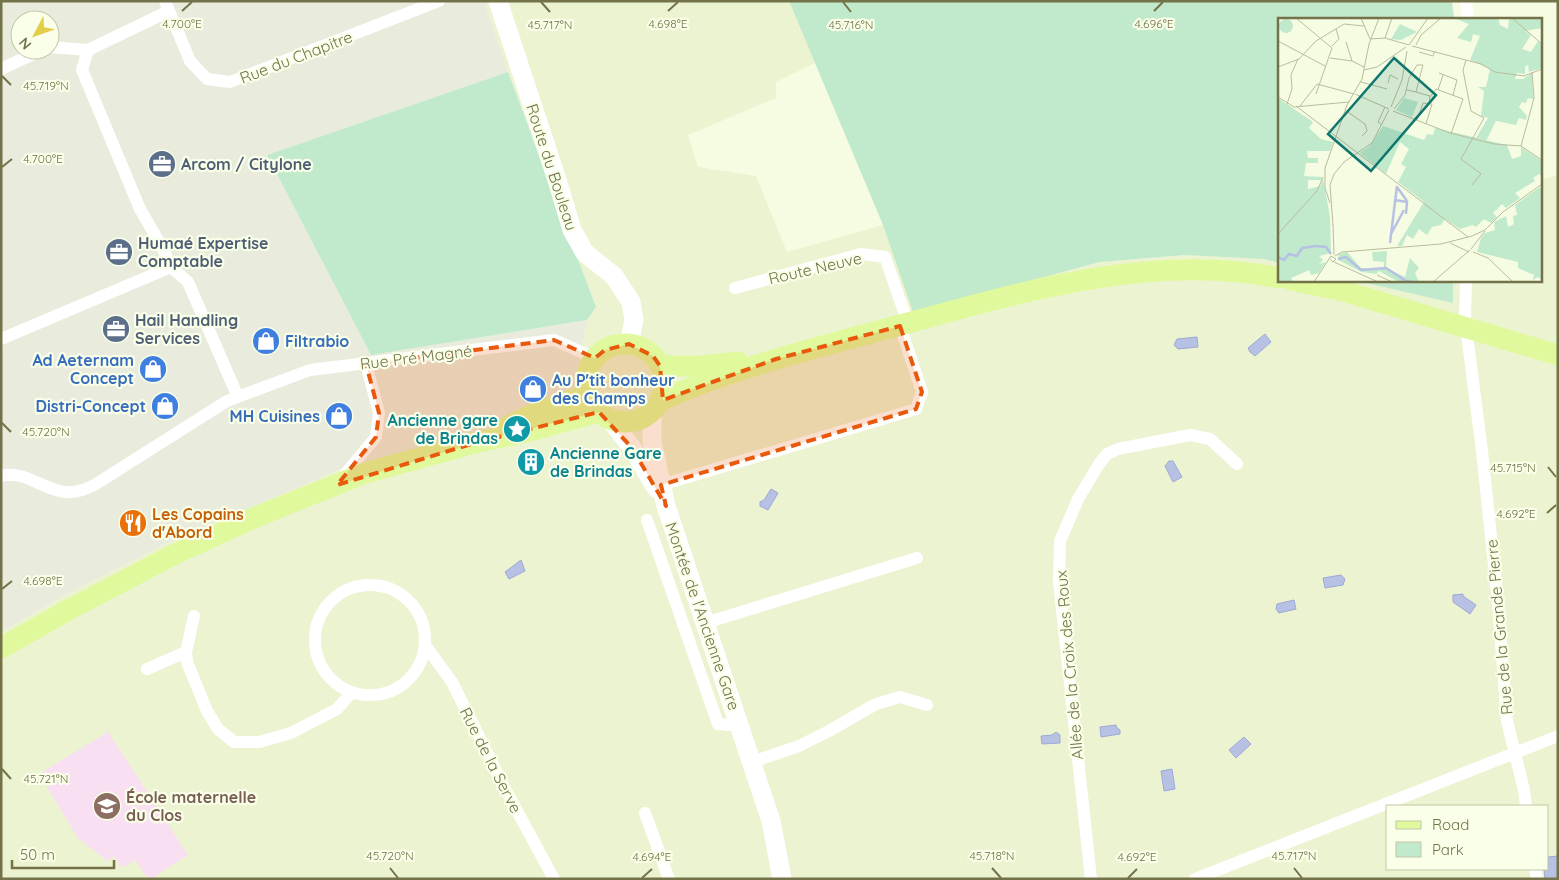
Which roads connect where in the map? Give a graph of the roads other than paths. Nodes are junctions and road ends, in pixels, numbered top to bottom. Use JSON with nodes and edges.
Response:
{"nodes":[{"id":1,"x":439,"y":1,"type":"edge"},
{"id":2,"x":1466,"y":1,"type":"edge"},
{"id":3,"x":503,"y":3,"type":"edge"},
{"id":4,"x":167,"y":6,"type":"edge"},
{"id":5,"x":1468,"y":18,"type":"edge"},
{"id":6,"x":60,"y":48,"type":"edge"},
{"id":7,"x":88,"y":50,"type":"junction"},
{"id":8,"x":20,"y":60,"type":"edge"},
{"id":9,"x":1,"y":69,"type":"edge"},
{"id":10,"x":171,"y":267,"type":"junction"},
{"id":11,"x":1278,"y":278,"type":"edge"},
{"id":12,"x":1296,"y":281,"type":"edge"},
{"id":13,"x":1466,"y":281,"type":"edge"},
{"id":14,"x":735,"y":288,"type":"dead end"},
{"id":15,"x":904,"y":324,"type":"junction"},
{"id":16,"x":1466,"y":326,"type":"junction"},
{"id":17,"x":1,"y":340,"type":"edge"},
{"id":18,"x":629,"y":344,"type":"junction"},
{"id":19,"x":1558,"y":355,"type":"edge"},
{"id":20,"x":595,"y":358,"type":"junction"},
{"id":21,"x":776,"y":358,"type":"junction"},
{"id":22,"x":366,"y":364,"type":"junction"},
{"id":23,"x":660,"y":366,"type":"junction"},
{"id":24,"x":588,"y":394,"type":"junction"},
{"id":25,"x":238,"y":397,"type":"junction"},
{"id":26,"x":655,"y":407,"type":"junction"},
{"id":27,"x":604,"y":415,"type":"junction"},
{"id":28,"x":478,"y":442,"type":"junction"},
{"id":29,"x":1237,"y":464,"type":"dead end"},
{"id":30,"x":1,"y":476,"type":"edge"},
{"id":31,"x":337,"y":484,"type":"junction"},
{"id":32,"x":661,"y":485,"type":"junction"},
{"id":33,"x":666,"y":506,"type":"junction"},
{"id":34,"x":647,"y":520,"type":"dead end"},
{"id":35,"x":917,"y":558,"type":"dead end"},
{"id":36,"x":194,"y":616,"type":"dead end"},
{"id":37,"x":705,"y":624,"type":"junction"},
{"id":38,"x":425,"y":645,"type":"junction"},
{"id":39,"x":1,"y":648,"type":"edge"},
{"id":40,"x":186,"y":652,"type":"junction"},
{"id":41,"x":147,"y":669,"type":"dead end"},
{"id":42,"x":352,"y":692,"type":"junction"},
{"id":43,"x":927,"y":705,"type":"dead end"},
{"id":44,"x":740,"y":726,"type":"junction"},
{"id":45,"x":1558,"y":736,"type":"edge"},
{"id":46,"x":1514,"y":754,"type":"junction"},
{"id":47,"x":752,"y":762,"type":"junction"},
{"id":48,"x":1526,"y":805,"type":"edge"},
{"id":49,"x":645,"y":813,"type":"dead end"},
{"id":50,"x":553,"y":878,"type":"edge"},
{"id":51,"x":669,"y":879,"type":"edge"},
{"id":52,"x":782,"y":879,"type":"edge"},
{"id":53,"x":1091,"y":879,"type":"edge"},
{"id":54,"x":1195,"y":879,"type":"edge"}],
"edges":[{"from":1,"to":4,"type":"street","name":"Rue du Chapitre"},
{"from":2,"to":5,"type":"street"},
{"from":3,"to":18,"type":"street","name":"Route du Bouleau"},
{"from":4,"to":7,"type":"street"},
{"from":6,"to":7,"type":"street"},
{"from":7,"to":10,"type":"street"},
{"from":8,"to":9,"type":"street"},
{"from":10,"to":17,"type":"street"},
{"from":10,"to":25,"type":"street"},
{"from":11,"to":15,"type":"main road"},
{"from":12,"to":16,"type":"main road"},
{"from":13,"to":16,"type":"street","name":"Rue de la Grande Pierre"},
{"from":14,"to":15,"type":"street","name":"Route Neuve"},
{"from":15,"to":21,"type":"main road"},
{"from":15,"to":32,"type":"street"},
{"from":16,"to":19,"type":"main road"},
{"from":16,"to":46,"type":"street","name":"Rue de la Grande Pierre"},
{"from":18,"to":20,"type":"main road"},
{"from":18,"to":23,"type":"main road"},
{"from":20,"to":22,"type":"street","name":"Rue Pré Magné"},
{"from":20,"to":24,"type":"main road"},
{"from":21,"to":23,"type":"main road"},
{"from":21,"to":26,"type":"main road"},
{"from":22,"to":25,"type":"street","name":"Rue Pré Magné"},
{"from":22,"to":31,"type":"street"},
{"from":23,"to":26,"type":"main road"},
{"from":24,"to":27,"type":"main road"},
{"from":24,"to":28,"type":"main road"},
{"from":25,"to":30,"type":"street","name":"Rue Pré Magné"},
{"from":26,"to":27,"type":"main road"},
{"from":26,"to":32,"type":"street","name":"Montée de l'Ancienne Gare"},
{"from":27,"to":28,"type":"main road"},
{"from":27,"to":33,"type":"street","name":"Montée de l'Ancienne Gare"},
{"from":28,"to":31,"type":"main road"},
{"from":29,"to":53,"type":"street","name":"Allée de la Croix des Roux"},
{"from":31,"to":39,"type":"main road"},
{"from":32,"to":33,"type":"street","name":"Montée de l'Ancienne Gare"},
{"from":33,"to":37,"type":"street","name":"Montée de l'Ancienne Gare"},
{"from":34,"to":44,"type":"street","name":"Montée de l'Ancienne Gare"},
{"from":35,"to":37,"type":"street"},
{"from":36,"to":40,"type":"street"},
{"from":37,"to":44,"type":"street","name":"Montée de l'Ancienne Gare"},
{"from":38,"to":42,"type":"street","name":"Rue de la Serve"},
{"from":38,"to":42,"type":"street","name":"Rue de la Serve"},
{"from":38,"to":50,"type":"street","name":"Rue de la Serve"},
{"from":40,"to":41,"type":"street"},
{"from":40,"to":42,"type":"street"},
{"from":43,"to":47,"type":"street"},
{"from":44,"to":47,"type":"street","name":"Montée de l'Ancienne Gare"},
{"from":45,"to":46,"type":"street"},
{"from":46,"to":48,"type":"street","name":"Rue de la Grande Pierre"},
{"from":46,"to":54,"type":"street"},
{"from":47,"to":52,"type":"street","name":"Montée de l'Ancienne Gare"},
{"from":49,"to":51,"type":"street"}]}
